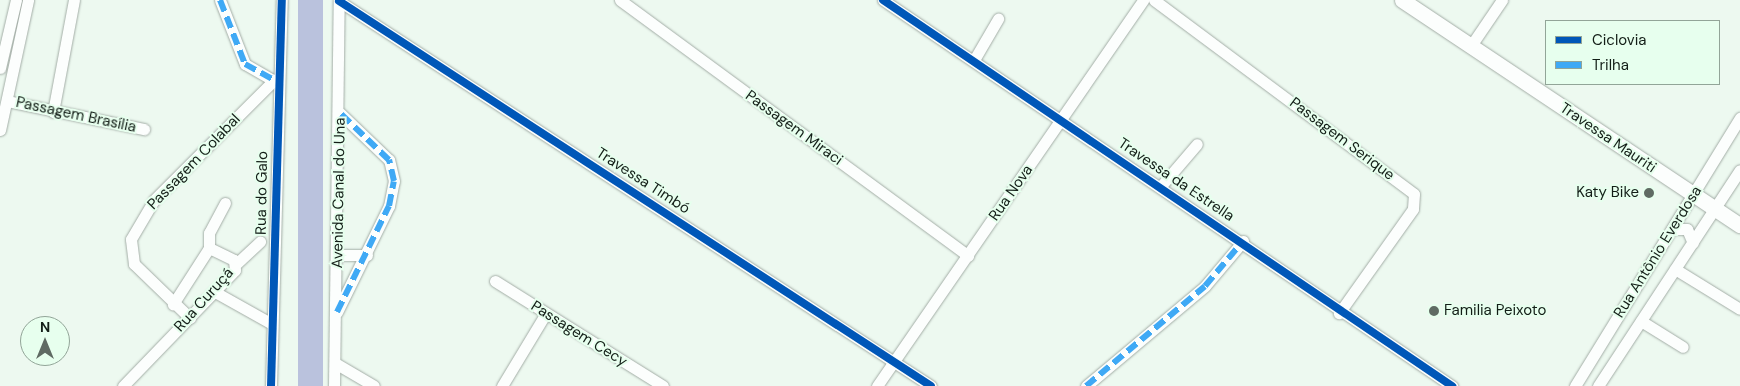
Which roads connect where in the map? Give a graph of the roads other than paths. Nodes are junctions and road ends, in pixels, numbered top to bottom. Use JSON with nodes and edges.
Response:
{"nodes":[{"id":1,"x":16,"y":0,"type":"edge"},
{"id":2,"x":28,"y":0,"type":"edge"},
{"id":3,"x":74,"y":0,"type":"edge"},
{"id":4,"x":220,"y":0,"type":"edge"},
{"id":5,"x":282,"y":0,"type":"edge"},
{"id":6,"x":620,"y":0,"type":"edge"},
{"id":7,"x":883,"y":0,"type":"edge"},
{"id":8,"x":1143,"y":0,"type":"edge"},
{"id":9,"x":1154,"y":0,"type":"edge"},
{"id":10,"x":1402,"y":0,"type":"edge"},
{"id":11,"x":1502,"y":0,"type":"edge"},
{"id":12,"x":339,"y":1,"type":"edge"},
{"id":13,"x":998,"y":19,"type":"dead end"},
{"id":14,"x":1470,"y":47,"type":"junction"},
{"id":15,"x":974,"y":60,"type":"junction"},
{"id":16,"x":0,"y":68,"type":"edge"},
{"id":17,"x":276,"y":82,"type":"junction"},
{"id":18,"x":7,"y":101,"type":"junction"},
{"id":19,"x":52,"y":112,"type":"junction"},
{"id":20,"x":340,"y":113,"type":"junction"},
{"id":21,"x":1740,"y":118,"type":"edge"},
{"id":22,"x":1062,"y":120,"type":"junction"},
{"id":23,"x":144,"y":129,"type":"dead end"},
{"id":24,"x":0,"y":130,"type":"edge"},
{"id":25,"x":1197,"y":144,"type":"dead end"},
{"id":26,"x":1740,"y":170,"type":"edge"},
{"id":27,"x":1162,"y":186,"type":"junction"},
{"id":28,"x":1693,"y":195,"type":"junction"},
{"id":29,"x":225,"y":203,"type":"dead end"},
{"id":30,"x":1716,"y":209,"type":"junction"},
{"id":31,"x":1740,"y":225,"type":"edge"},
{"id":32,"x":1672,"y":229,"type":"junction"},
{"id":33,"x":1243,"y":241,"type":"junction"},
{"id":34,"x":260,"y":242,"type":"dead end"},
{"id":35,"x":1693,"y":243,"type":"junction"},
{"id":36,"x":210,"y":248,"type":"junction"},
{"id":37,"x":337,"y":255,"type":"junction"},
{"id":38,"x":367,"y":255,"type":"junction"},
{"id":39,"x":968,"y":256,"type":"junction"},
{"id":40,"x":236,"y":264,"type":"junction"},
{"id":41,"x":1675,"y":269,"type":"junction"},
{"id":42,"x":495,"y":281,"type":"dead end"},
{"id":43,"x":215,"y":292,"type":"junction"},
{"id":44,"x":173,"y":304,"type":"junction"},
{"id":45,"x":1740,"y":309,"type":"edge"},
{"id":46,"x":337,"y":312,"type":"junction"},
{"id":47,"x":546,"y":313,"type":"junction"},
{"id":48,"x":1340,"y":313,"type":"junction"},
{"id":49,"x":190,"y":318,"type":"junction"},
{"id":50,"x":1641,"y":321,"type":"junction"},
{"id":51,"x":272,"y":324,"type":"junction"},
{"id":52,"x":1683,"y":348,"type":"dead end"},
{"id":53,"x":895,"y":360,"type":"junction"},
{"id":54,"x":335,"y":363,"type":"junction"},
{"id":55,"x":123,"y":386,"type":"edge"},
{"id":56,"x":271,"y":386,"type":"edge"},
{"id":57,"x":334,"y":386,"type":"edge"},
{"id":58,"x":374,"y":386,"type":"edge"},
{"id":59,"x":502,"y":386,"type":"edge"},
{"id":60,"x":662,"y":386,"type":"edge"},
{"id":61,"x":877,"y":386,"type":"edge"},
{"id":62,"x":931,"y":386,"type":"edge"},
{"id":63,"x":1086,"y":386,"type":"edge"},
{"id":64,"x":1452,"y":386,"type":"edge"},
{"id":65,"x":1575,"y":386,"type":"edge"},
{"id":66,"x":1598,"y":386,"type":"edge"}],
"edges":[{"from":1,"to":16,"type":"street"},
{"from":2,"to":18,"type":"street"},
{"from":3,"to":19,"type":"street"},
{"from":4,"to":17,"type":"street"},
{"from":5,"to":17,"type":"street","name":"Rua do Galo"},
{"from":6,"to":39,"type":"street","name":"Passagem Miraci"},
{"from":7,"to":15,"type":"street","name":"Travessa da Estrella"},
{"from":8,"to":22,"type":"street","name":"Rua Nova"},
{"from":9,"to":48,"type":"street","name":"Passagem Serique"},
{"from":10,"to":14,"type":"main road","name":"Travessa Mauriti"},
{"from":11,"to":14,"type":"street"},
{"from":12,"to":20,"type":"street","name":"Avenida Canal do Una"},
{"from":12,"to":53,"type":"street","name":"Travessa Timbó"},
{"from":13,"to":15,"type":"street"},
{"from":14,"to":28,"type":"main road","name":"Travessa Mauriti"},
{"from":15,"to":22,"type":"street","name":"Travessa da Estrella"},
{"from":17,"to":44,"type":"street","name":"Passagem Colabal"},
{"from":17,"to":51,"type":"street","name":"Rua do Galo"},
{"from":18,"to":19,"type":"street","name":"Passagem Brasília"},
{"from":18,"to":24,"type":"street"},
{"from":19,"to":23,"type":"street","name":"Passagem Brasília"},
{"from":20,"to":37,"type":"street","name":"Avenida Canal do Una"},
{"from":20,"to":38,"type":"street"},
{"from":21,"to":28,"type":"street","name":"Rua Antônio Everdosa"},
{"from":22,"to":27,"type":"street","name":"Travessa da Estrella"},
{"from":22,"to":39,"type":"street","name":"Rua Nova"},
{"from":25,"to":27,"type":"street"},
{"from":26,"to":30,"type":"street","name":"Rua Antônio Everdosa"},
{"from":27,"to":33,"type":"street","name":"Travessa da Estrella"},
{"from":28,"to":30,"type":"main road","name":"Travessa Mauriti"},
{"from":28,"to":32,"type":"street","name":"Rua Antônio Everdosa"},
{"from":29,"to":36,"type":"street"},
{"from":30,"to":31,"type":"main road","name":"Travessa Mauriti"},
{"from":30,"to":35,"type":"street","name":"Rua Antônio Everdosa"},
{"from":32,"to":35,"type":"street"},
{"from":32,"to":65,"type":"street","name":"Rua Antônio Everdosa"},
{"from":33,"to":48,"type":"street","name":"Travessa da Estrella"},
{"from":33,"to":63,"type":"street"},
{"from":34,"to":40,"type":"street"},
{"from":35,"to":41,"type":"street","name":"Rua Antônio Everdosa"},
{"from":36,"to":40,"type":"street","name":"Rua Curuçá"},
{"from":36,"to":44,"type":"street","name":"Rua Curuçá"},
{"from":37,"to":38,"type":"street"},
{"from":37,"to":46,"type":"street","name":"Avenida Canal do Una"},
{"from":38,"to":46,"type":"street"},
{"from":39,"to":53,"type":"street","name":"Rua Nova"},
{"from":40,"to":43,"type":"street","name":"Rua Curuçá"},
{"from":41,"to":45,"type":"street"},
{"from":41,"to":50,"type":"street","name":"Rua Antônio Everdosa"},
{"from":42,"to":47,"type":"street","name":"Passagem Cecy"},
{"from":43,"to":49,"type":"street","name":"Rua Curuçá"},
{"from":43,"to":51,"type":"street"},
{"from":44,"to":49,"type":"street","name":"Passagem Colabal"},
{"from":46,"to":54,"type":"street","name":"Avenida Canal do Una"},
{"from":47,"to":59,"type":"street"},
{"from":47,"to":60,"type":"street","name":"Passagem Cecy"},
{"from":48,"to":64,"type":"street","name":"Travessa da Estrella"},
{"from":49,"to":55,"type":"street","name":"Rua Curuçá"},
{"from":50,"to":52,"type":"street"},
{"from":50,"to":66,"type":"street","name":"Rua Antônio Everdosa"},
{"from":51,"to":56,"type":"street","name":"Rua do Galo"},
{"from":53,"to":61,"type":"street","name":"Rua Nova"},
{"from":53,"to":62,"type":"street","name":"Travessa Timbó"},
{"from":54,"to":57,"type":"street","name":"Avenida Canal do Una"},
{"from":54,"to":58,"type":"street"}]}
